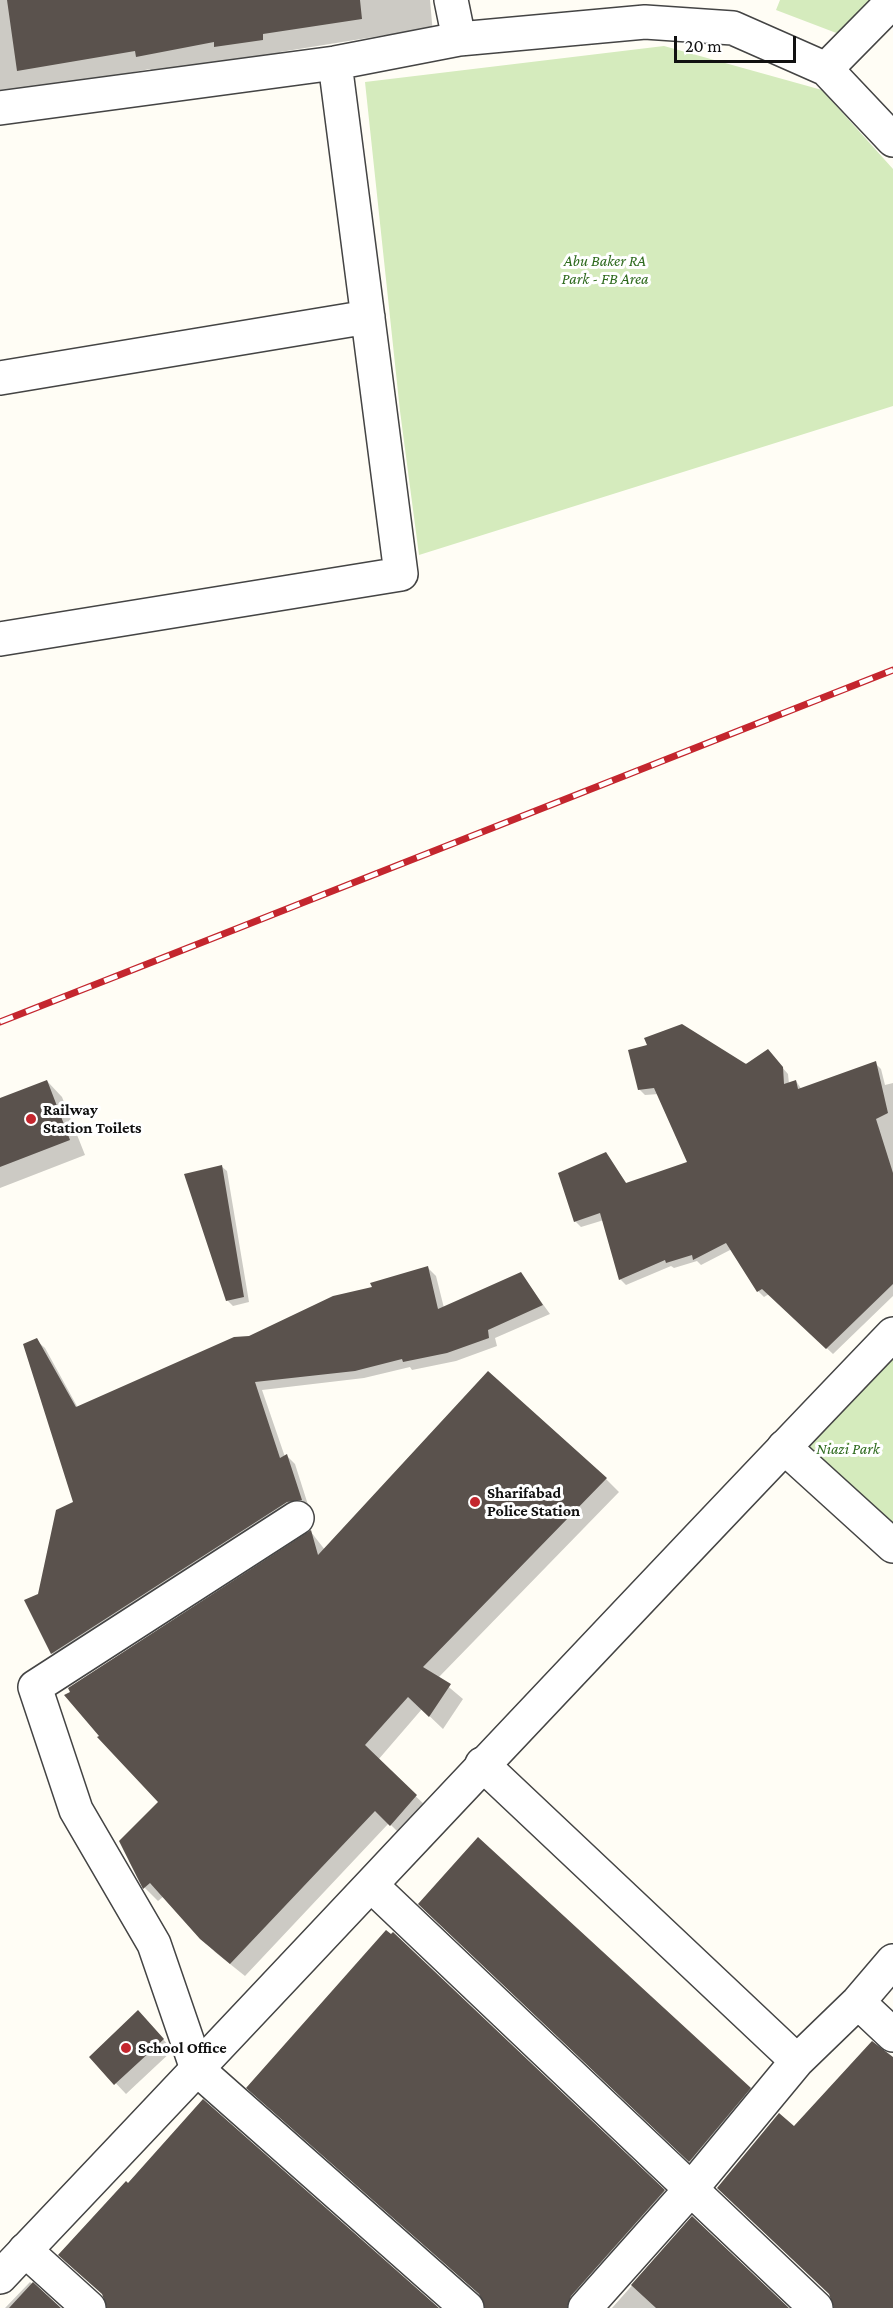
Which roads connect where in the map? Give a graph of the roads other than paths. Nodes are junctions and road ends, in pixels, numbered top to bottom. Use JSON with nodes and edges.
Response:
{"nodes":[{"id":1,"x":451,"y":0,"type":"edge"},
{"id":2,"x":893,"y":1,"type":"edge"},
{"id":3,"x":459,"y":39,"type":"junction"},
{"id":4,"x":335,"y":63,"type":"junction"},
{"id":5,"x":826,"y":69,"type":"junction"},
{"id":6,"x":0,"y":108,"type":"edge"},
{"id":7,"x":893,"y":141,"type":"edge"},
{"id":8,"x":368,"y":317,"type":"junction"},
{"id":9,"x":0,"y":378,"type":"edge"},
{"id":10,"x":0,"y":639,"type":"edge"},
{"id":11,"x":893,"y":1334,"type":"edge"},
{"id":12,"x":784,"y":1447,"type":"junction"},
{"id":13,"x":297,"y":1518,"type":"dead end"},
{"id":14,"x":893,"y":1546,"type":"edge"},
{"id":15,"x":482,"y":1764,"type":"junction"},
{"id":16,"x":372,"y":1886,"type":"junction"},
{"id":17,"x":893,"y":1961,"type":"edge"},
{"id":18,"x":858,"y":2002,"type":"junction"},
{"id":19,"x":893,"y":2035,"type":"edge"},
{"id":20,"x":797,"y":2061,"type":"junction"},
{"id":21,"x":197,"y":2069,"type":"junction"},
{"id":22,"x":691,"y":2189,"type":"junction"},
{"id":23,"x":25,"y":2250,"type":"junction"},
{"id":24,"x":0,"y":2277,"type":"edge"},
{"id":25,"x":89,"y":2308,"type":"edge"},
{"id":26,"x":467,"y":2308,"type":"edge"},
{"id":27,"x":585,"y":2308,"type":"edge"},
{"id":28,"x":816,"y":2308,"type":"edge"}],
"edges":[{"from":1,"to":3,"type":"street"},
{"from":2,"to":5,"type":"street"},
{"from":3,"to":4,"type":"street"},
{"from":3,"to":5,"type":"street"},
{"from":4,"to":6,"type":"street"},
{"from":4,"to":8,"type":"street"},
{"from":5,"to":7,"type":"street"},
{"from":8,"to":9,"type":"street"},
{"from":8,"to":10,"type":"street"},
{"from":11,"to":12,"type":"street"},
{"from":12,"to":14,"type":"street"},
{"from":12,"to":15,"type":"street"},
{"from":13,"to":21,"type":"street"},
{"from":15,"to":16,"type":"street"},
{"from":15,"to":20,"type":"street"},
{"from":16,"to":21,"type":"street"},
{"from":16,"to":22,"type":"street"},
{"from":17,"to":18,"type":"street"},
{"from":18,"to":19,"type":"street"},
{"from":18,"to":20,"type":"street"},
{"from":20,"to":22,"type":"street"},
{"from":21,"to":23,"type":"street"},
{"from":21,"to":26,"type":"street"},
{"from":22,"to":27,"type":"street"},
{"from":22,"to":28,"type":"street"},
{"from":23,"to":24,"type":"street"},
{"from":23,"to":25,"type":"street"}]}
